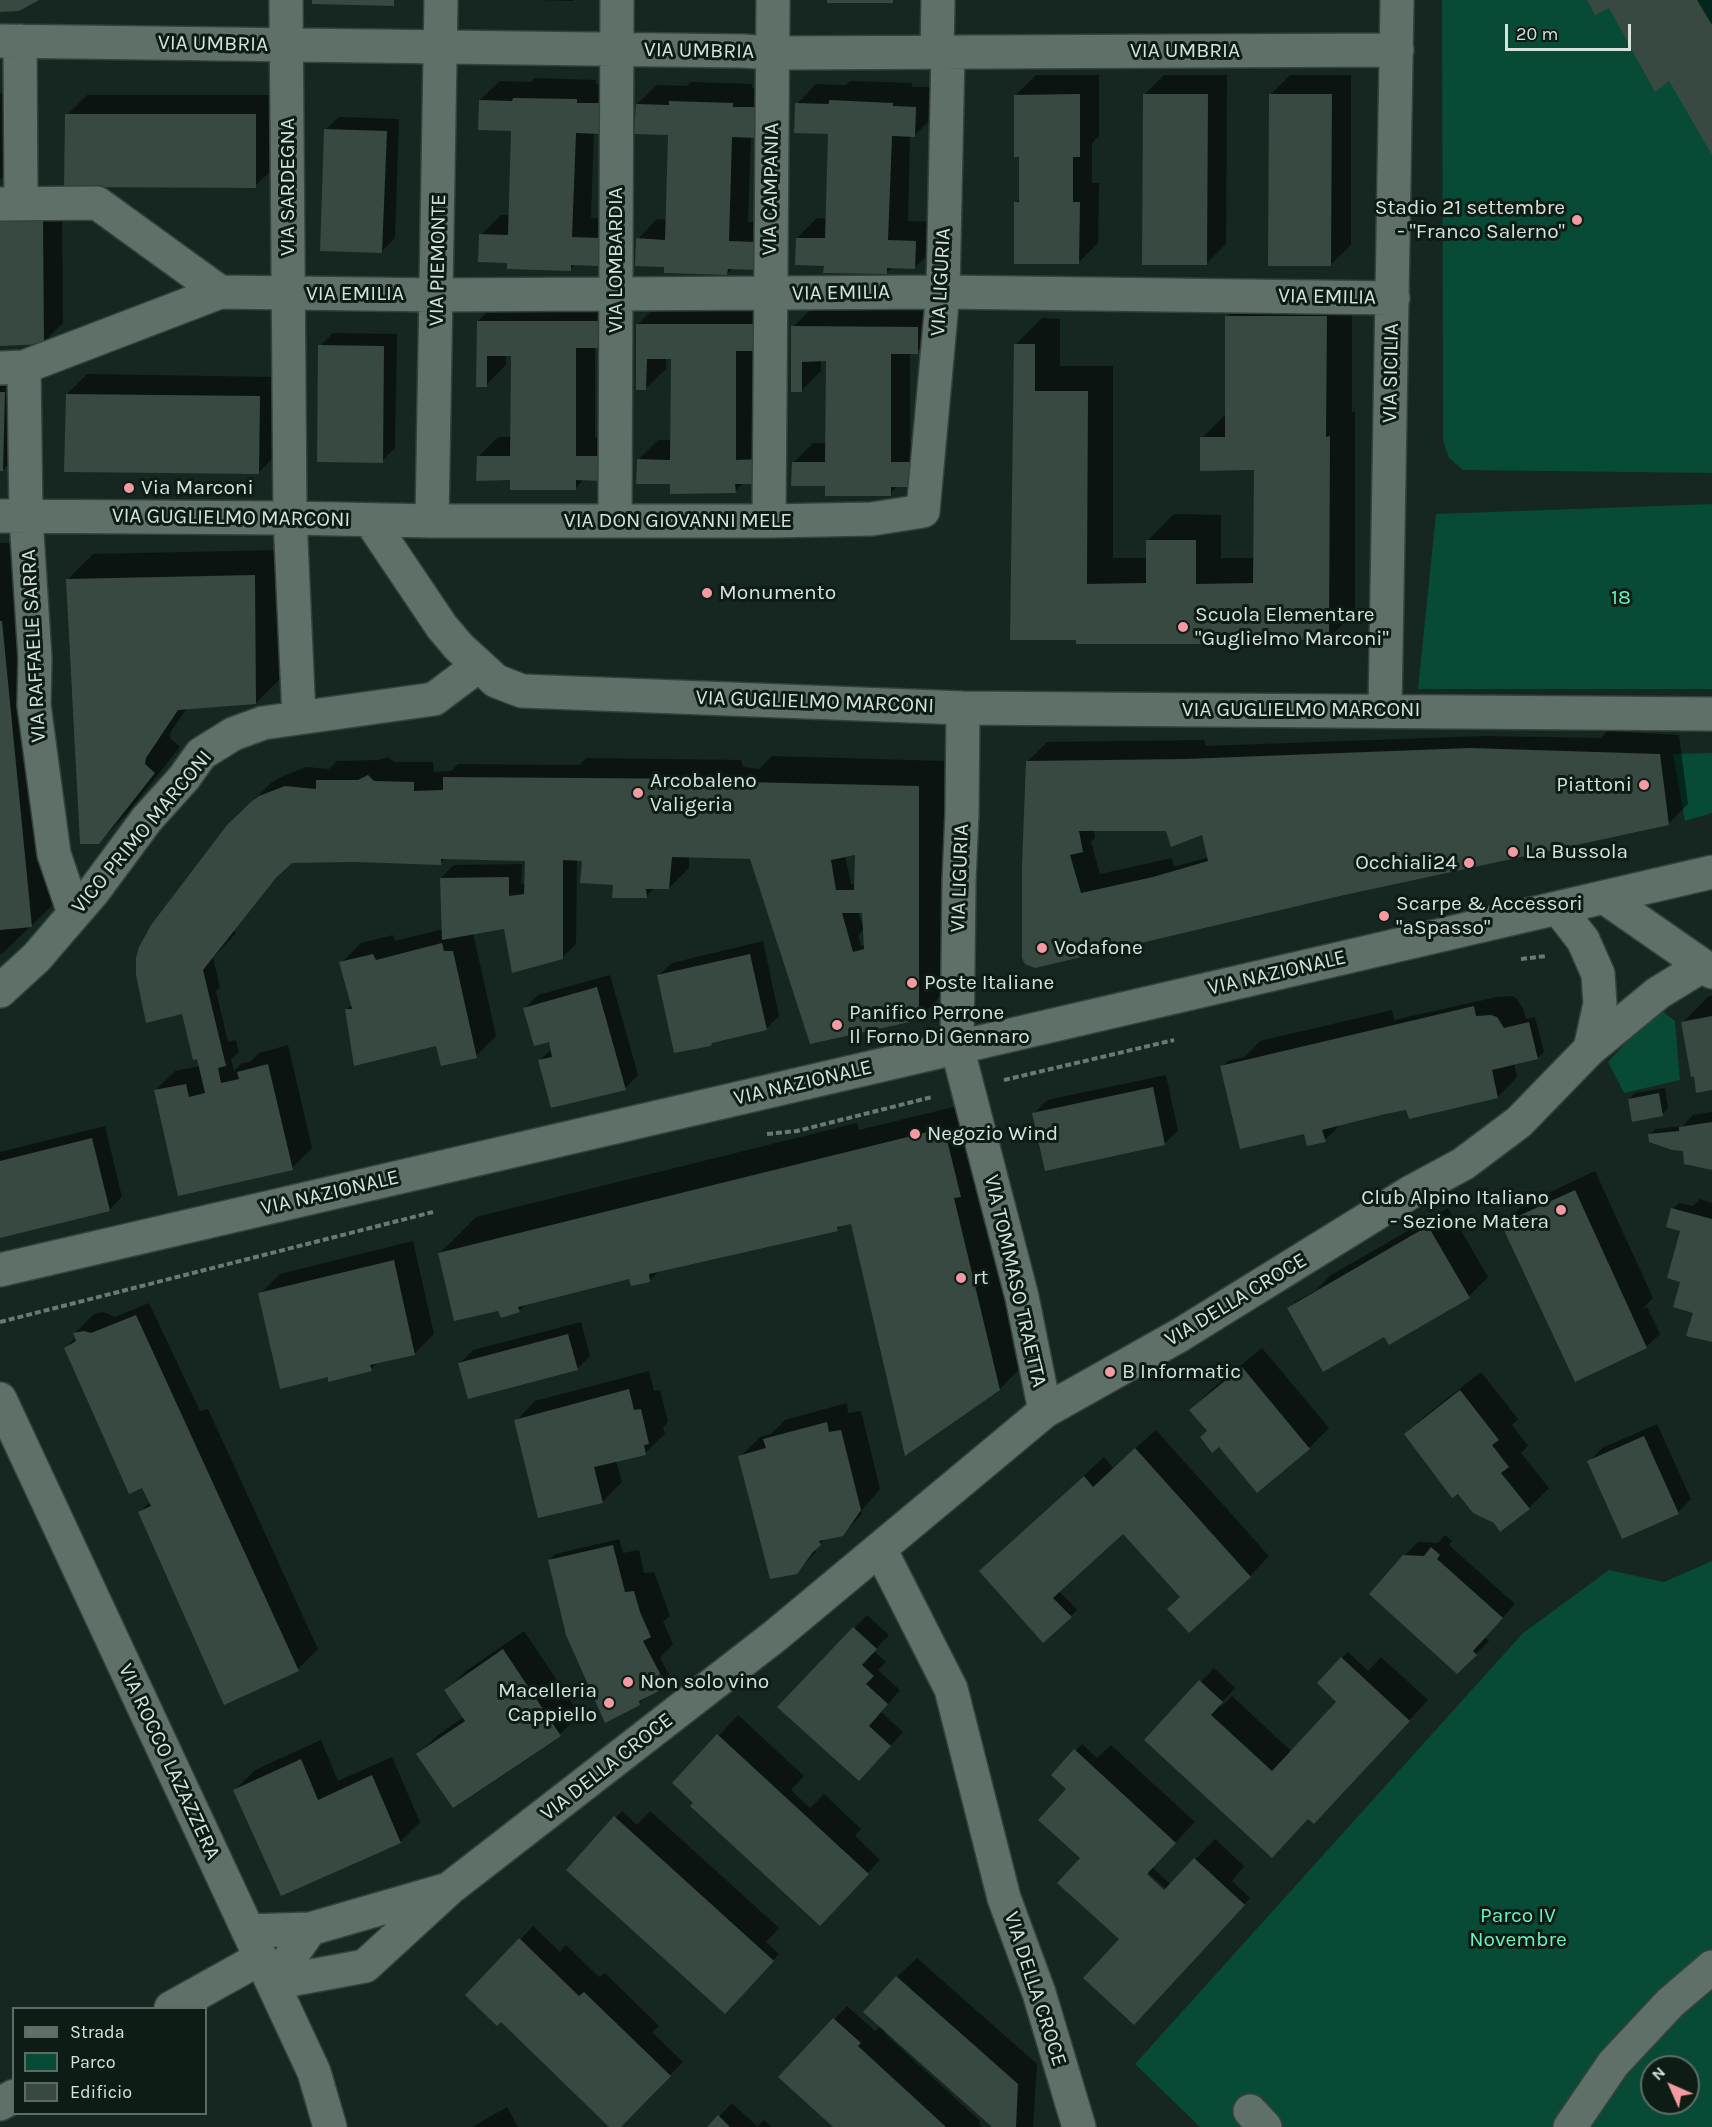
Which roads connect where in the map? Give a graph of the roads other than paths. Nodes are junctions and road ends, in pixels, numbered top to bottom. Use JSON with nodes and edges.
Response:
{"nodes":[{"id":1,"x":286,"y":0,"type":"edge"},
{"id":2,"x":441,"y":0,"type":"edge"},
{"id":3,"x":617,"y":0,"type":"edge"},
{"id":4,"x":774,"y":0,"type":"edge"},
{"id":5,"x":938,"y":0,"type":"edge"},
{"id":6,"x":1397,"y":0,"type":"edge"},
{"id":7,"x":10,"y":41,"type":"edge"},
{"id":8,"x":287,"y":45,"type":"junction"},
{"id":9,"x":442,"y":47,"type":"junction"},
{"id":10,"x":617,"y":50,"type":"junction"},
{"id":11,"x":1398,"y":50,"type":"junction"},
{"id":12,"x":942,"y":52,"type":"junction"},
{"id":13,"x":773,"y":53,"type":"junction"},
{"id":14,"x":11,"y":204,"type":"edge"},
{"id":15,"x":220,"y":292,"type":"junction"},
{"id":16,"x":943,"y":292,"type":"junction"},
{"id":17,"x":288,"y":293,"type":"junction"},
{"id":18,"x":616,"y":294,"type":"junction"},
{"id":19,"x":770,"y":294,"type":"junction"},
{"id":20,"x":437,"y":295,"type":"junction"},
{"id":21,"x":1393,"y":298,"type":"junction"},
{"id":22,"x":12,"y":368,"type":"edge"},
{"id":23,"x":923,"y":511,"type":"joint"},
{"id":24,"x":13,"y":517,"type":"edge"},
{"id":25,"x":290,"y":518,"type":"junction"},
{"id":26,"x":370,"y":520,"type":"junction"},
{"id":27,"x":432,"y":521,"type":"junction"},
{"id":28,"x":615,"y":521,"type":"junction"},
{"id":29,"x":768,"y":521,"type":"junction"},
{"id":30,"x":478,"y":666,"type":"junction"},
{"id":31,"x":963,"y":708,"type":"junction"},
{"id":32,"x":1385,"y":710,"type":"junction"},
{"id":33,"x":1712,"y":714,"type":"edge"},
{"id":34,"x":299,"y":717,"type":"junction"},
{"id":35,"x":1712,"y":872,"type":"edge"},
{"id":36,"x":1604,"y":897,"type":"junction"},
{"id":37,"x":1558,"y":908,"type":"junction"},
{"id":38,"x":74,"y":913,"type":"junction"},
{"id":39,"x":1707,"y":969,"type":"edge"},
{"id":40,"x":0,"y":991,"type":"edge"},
{"id":41,"x":957,"y":1047,"type":"junction"},
{"id":42,"x":1590,"y":1049,"type":"junction"},
{"id":43,"x":0,"y":1270,"type":"edge"},
{"id":44,"x":0,"y":1399,"type":"edge"},
{"id":45,"x":1045,"y":1410,"type":"junction"},
{"id":46,"x":880,"y":1549,"type":"junction"},
{"id":47,"x":450,"y":1888,"type":"junction"},
{"id":48,"x":310,"y":1929,"type":"junction"},
{"id":49,"x":260,"y":1957,"type":"junction"},
{"id":50,"x":1712,"y":1967,"type":"edge"},
{"id":51,"x":173,"y":2007,"type":"edge"},
{"id":52,"x":330,"y":2127,"type":"edge"},
{"id":53,"x":1079,"y":2127,"type":"edge"},
{"id":54,"x":1570,"y":2127,"type":"edge"}],
"edges":[{"from":1,"to":8,"type":"street","name":"VIA SARDEGNA"},
{"from":2,"to":9,"type":"street","name":"VIA PIEMONTE"},
{"from":3,"to":10,"type":"street","name":"VIA LOMBARDIA"},
{"from":4,"to":13,"type":"street","name":"VIA CAMPANIA"},
{"from":5,"to":12,"type":"street","name":"VIA LIGURIA"},
{"from":6,"to":11,"type":"street","name":"VIA SICILIA"},
{"from":7,"to":8,"type":"street","name":"VIA UMBRIA"},
{"from":7,"to":14,"type":"street"},
{"from":8,"to":9,"type":"street","name":"VIA UMBRIA"},
{"from":8,"to":17,"type":"street","name":"VIA SARDEGNA"},
{"from":9,"to":10,"type":"street","name":"VIA UMBRIA"},
{"from":9,"to":20,"type":"street","name":"VIA PIEMONTE"},
{"from":10,"to":13,"type":"street","name":"VIA UMBRIA"},
{"from":10,"to":18,"type":"street","name":"VIA LOMBARDIA"},
{"from":11,"to":12,"type":"street","name":"VIA UMBRIA"},
{"from":11,"to":21,"type":"street","name":"VIA SICILIA"},
{"from":12,"to":13,"type":"street","name":"VIA UMBRIA"},
{"from":12,"to":16,"type":"street","name":"VIA LIGURIA"},
{"from":13,"to":19,"type":"street","name":"VIA CAMPANIA"},
{"from":14,"to":15,"type":"street"},
{"from":15,"to":17,"type":"street","name":"VIA EMILIA"},
{"from":15,"to":22,"type":"street"},
{"from":16,"to":19,"type":"street","name":"VIA EMILIA"},
{"from":16,"to":21,"type":"street","name":"VIA EMILIA"},
{"from":16,"to":23,"type":"street","name":"VIA LIGURIA"},
{"from":17,"to":20,"type":"street","name":"VIA EMILIA"},
{"from":17,"to":25,"type":"street","name":"VIA SARDEGNA"},
{"from":18,"to":19,"type":"street","name":"VIA EMILIA"},
{"from":18,"to":20,"type":"street","name":"VIA EMILIA"},
{"from":18,"to":28,"type":"street","name":"VIA LOMBARDIA"},
{"from":19,"to":29,"type":"street","name":"VIA CAMPANIA"},
{"from":20,"to":27,"type":"street","name":"VIA PIEMONTE"},
{"from":21,"to":32,"type":"street","name":"VIA SICILIA"},
{"from":22,"to":24,"type":"street","name":"VIA RAFFAELE SARRA"},
{"from":23,"to":29,"type":"street","name":"VIA DON GIOVANNI MELE"},
{"from":24,"to":25,"type":"street","name":"VIA GUGLIELMO MARCONI"},
{"from":24,"to":38,"type":"street","name":"VIA RAFFAELE SARRA"},
{"from":25,"to":26,"type":"street","name":"VIA GUGLIELMO MARCONI"},
{"from":25,"to":34,"type":"street","name":"VIA SARDEGNA"},
{"from":26,"to":27,"type":"street","name":"VIA DON GIOVANNI MELE"},
{"from":26,"to":30,"type":"street","name":"VIA GUGLIELMO MARCONI"},
{"from":27,"to":28,"type":"street","name":"VIA DON GIOVANNI MELE"},
{"from":28,"to":29,"type":"street","name":"VIA DON GIOVANNI MELE"},
{"from":30,"to":31,"type":"street","name":"VIA GUGLIELMO MARCONI"},
{"from":30,"to":34,"type":"street","name":"VICO PRIMO MARCONI"},
{"from":31,"to":32,"type":"street","name":"VIA GUGLIELMO MARCONI"},
{"from":31,"to":41,"type":"street","name":"VIA LIGURIA"},
{"from":32,"to":33,"type":"street","name":"VIA GUGLIELMO MARCONI"},
{"from":34,"to":38,"type":"street","name":"VICO PRIMO MARCONI"},
{"from":35,"to":36,"type":"street","name":"VIA NAZIONALE"},
{"from":36,"to":37,"type":"street","name":"VIA NAZIONALE"},
{"from":36,"to":39,"type":"street"},
{"from":37,"to":41,"type":"street","name":"VIA NAZIONALE"},
{"from":37,"to":42,"type":"street"},
{"from":38,"to":40,"type":"street","name":"VICO PRIMO MARCONI"},
{"from":39,"to":42,"type":"street","name":"VIA DELLA CROCE"},
{"from":41,"to":43,"type":"street","name":"VIA NAZIONALE"},
{"from":41,"to":45,"type":"street","name":"VIA TOMMASO TRAETTA"},
{"from":42,"to":45,"type":"street","name":"VIA DELLA CROCE"},
{"from":44,"to":49,"type":"street","name":"VIA ROCCO LAZAZZERA"},
{"from":45,"to":46,"type":"street","name":"VIA DELLA CROCE"},
{"from":46,"to":47,"type":"street","name":"VIA DELLA CROCE"},
{"from":46,"to":53,"type":"street","name":"VIA DELLA CROCE"},
{"from":47,"to":48,"type":"street"},
{"from":47,"to":49,"type":"street","name":"VIA DELLA CROCE"},
{"from":48,"to":49,"type":"street"},
{"from":48,"to":49,"type":"street"},
{"from":49,"to":51,"type":"street"},
{"from":49,"to":52,"type":"street","name":"VIA ROCCO LAZAZZERA"},
{"from":50,"to":54,"type":"street"}]}
